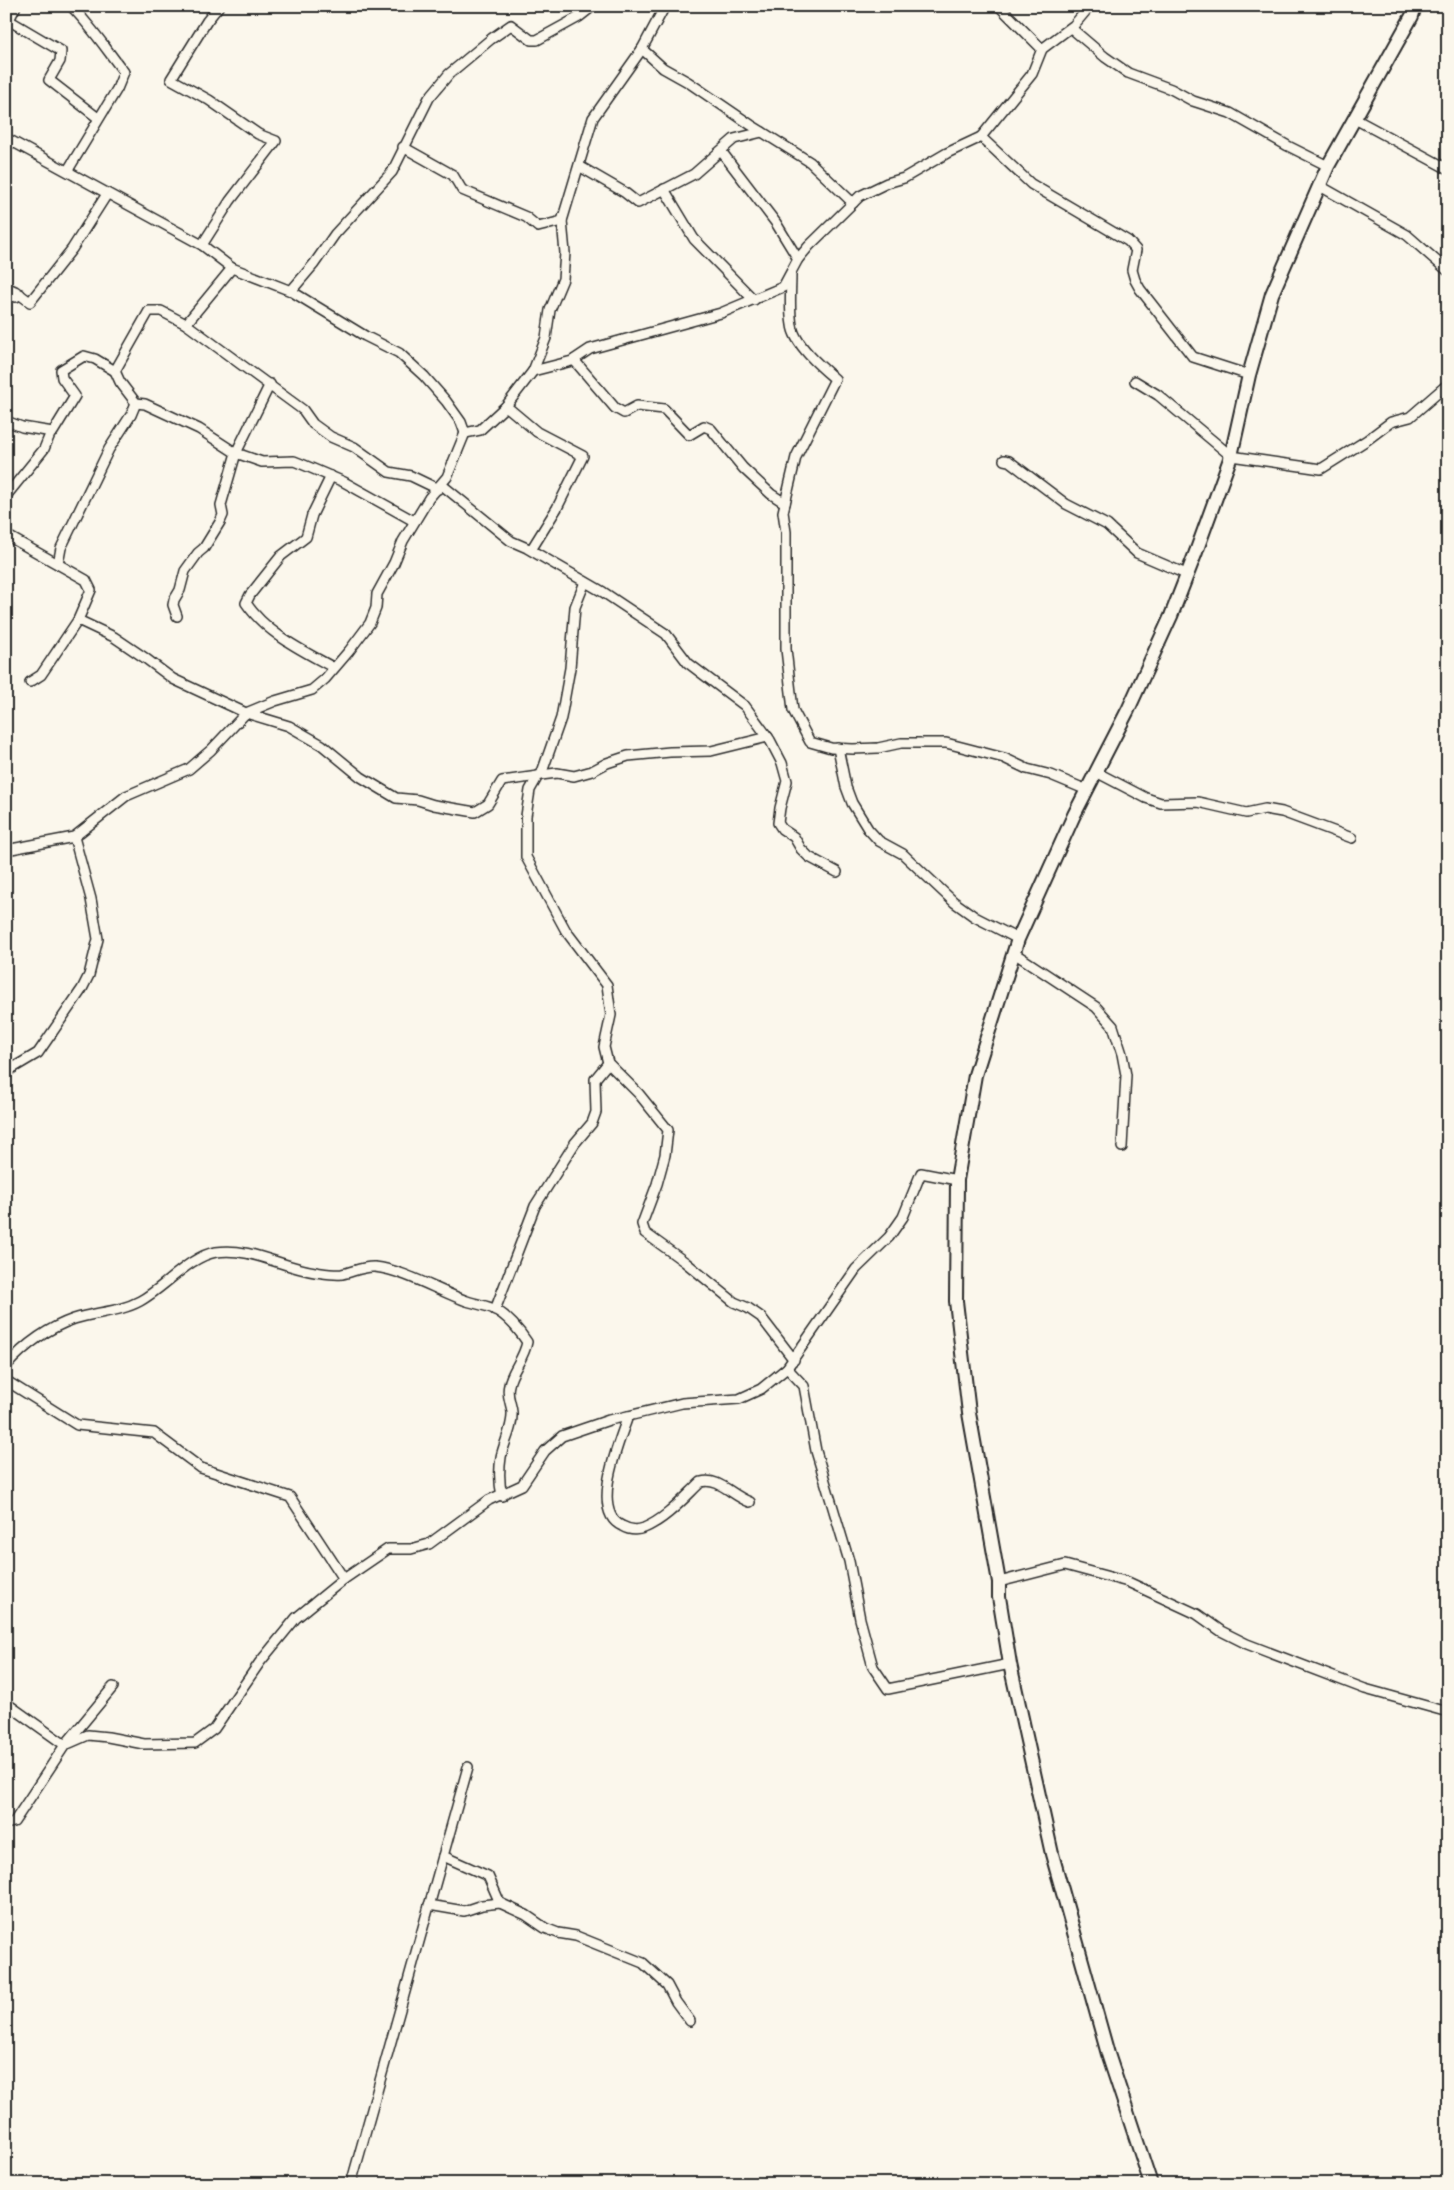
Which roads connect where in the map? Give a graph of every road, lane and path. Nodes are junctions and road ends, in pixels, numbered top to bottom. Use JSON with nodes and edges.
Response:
{"nodes":[{"id":1,"x":16,"y":6,"type":"edge"},
{"id":2,"x":71,"y":6,"type":"edge"},
{"id":3,"x":219,"y":6,"type":"edge"},
{"id":4,"x":593,"y":6,"type":"edge"},
{"id":5,"x":665,"y":6,"type":"edge"},
{"id":6,"x":999,"y":6,"type":"edge"},
{"id":7,"x":1090,"y":6,"type":"edge"},
{"id":8,"x":1415,"y":6,"type":"edge"},
{"id":9,"x":8,"y":23,"type":"edge"},
{"id":10,"x":1071,"y":28,"type":"junction"},
{"id":11,"x":642,"y":49,"type":"junction"},
{"id":12,"x":1042,"y":49,"type":"junction"},
{"id":13,"x":98,"y":118,"type":"junction"},
{"id":14,"x":1354,"y":119,"type":"junction"},
{"id":15,"x":762,"y":132,"type":"junction"},
{"id":16,"x":981,"y":137,"type":"junction"},
{"id":17,"x":6,"y":138,"type":"edge"},
{"id":18,"x":403,"y":147,"type":"junction"},
{"id":19,"x":721,"y":151,"type":"junction"},
{"id":20,"x":579,"y":166,"type":"junction"},
{"id":21,"x":1328,"y":166,"type":"junction"},
{"id":22,"x":1448,"y":168,"type":"edge"},
{"id":23,"x":68,"y":170,"type":"junction"},
{"id":24,"x":1320,"y":186,"type":"junction"},
{"id":25,"x":664,"y":189,"type":"junction"},
{"id":26,"x":107,"y":194,"type":"junction"},
{"id":27,"x":853,"y":203,"type":"junction"},
{"id":28,"x":562,"y":222,"type":"junction"},
{"id":29,"x":202,"y":245,"type":"junction"},
{"id":30,"x":798,"y":260,"type":"junction"},
{"id":31,"x":232,"y":268,"type":"junction"},
{"id":32,"x":1448,"y":271,"type":"edge"},
{"id":33,"x":791,"y":274,"type":"junction"},
{"id":34,"x":6,"y":287,"type":"edge"},
{"id":35,"x":291,"y":291,"type":"junction"},
{"id":36,"x":20,"y":294,"type":"junction"},
{"id":37,"x":6,"y":295,"type":"edge"},
{"id":38,"x":754,"y":300,"type":"junction"},
{"id":39,"x":186,"y":324,"type":"junction"},
{"id":40,"x":574,"y":360,"type":"junction"},
{"id":41,"x":115,"y":371,"type":"junction"},
{"id":42,"x":533,"y":371,"type":"junction"},
{"id":43,"x":1249,"y":375,"type":"junction"},
{"id":44,"x":1135,"y":381,"type":"dead end"},
{"id":45,"x":270,"y":384,"type":"junction"},
{"id":46,"x":1448,"y":384,"type":"edge"},
{"id":47,"x":136,"y":403,"type":"junction"},
{"id":48,"x":506,"y":406,"type":"junction"},
{"id":49,"x":6,"y":421,"type":"edge"},
{"id":50,"x":51,"y":432,"type":"junction"},
{"id":51,"x":465,"y":433,"type":"junction"},
{"id":52,"x":236,"y":453,"type":"junction"},
{"id":53,"x":1231,"y":456,"type":"junction"},
{"id":54,"x":1004,"y":460,"type":"dead end"},
{"id":55,"x":331,"y":476,"type":"junction"},
{"id":56,"x":440,"y":487,"type":"junction"},
{"id":57,"x":6,"y":496,"type":"edge"},
{"id":58,"x":785,"y":503,"type":"junction"},
{"id":59,"x":414,"y":522,"type":"junction"},
{"id":60,"x":6,"y":535,"type":"edge"},
{"id":61,"x":531,"y":550,"type":"junction"},
{"id":62,"x":58,"y":564,"type":"junction"},
{"id":63,"x":1186,"y":574,"type":"junction"},
{"id":64,"x":585,"y":582,"type":"junction"},
{"id":65,"x":177,"y":616,"type":"dead end"},
{"id":66,"x":78,"y":620,"type":"junction"},
{"id":67,"x":334,"y":668,"type":"junction"},
{"id":68,"x":30,"y":682,"type":"dead end"},
{"id":69,"x":246,"y":713,"type":"junction"},
{"id":70,"x":768,"y":737,"type":"junction"},
{"id":71,"x":838,"y":748,"type":"junction"},
{"id":72,"x":1096,"y":772,"type":"junction"},
{"id":73,"x":539,"y":776,"type":"junction"},
{"id":74,"x":1087,"y":790,"type":"junction"},
{"id":75,"x":74,"y":837,"type":"junction"},
{"id":76,"x":1352,"y":838,"type":"dead end"},
{"id":77,"x":6,"y":850,"type":"edge"},
{"id":78,"x":837,"y":872,"type":"dead end"},
{"id":79,"x":1018,"y":939,"type":"junction"},
{"id":80,"x":1014,"y":953,"type":"junction"},
{"id":81,"x":608,"y":1063,"type":"junction"},
{"id":82,"x":6,"y":1072,"type":"edge"},
{"id":83,"x":1122,"y":1148,"type":"dead end"},
{"id":84,"x":957,"y":1180,"type":"junction"},
{"id":85,"x":496,"y":1310,"type":"junction"},
{"id":86,"x":794,"y":1360,"type":"junction"},
{"id":87,"x":6,"y":1366,"type":"edge"},
{"id":88,"x":787,"y":1368,"type":"junction"},
{"id":89,"x":7,"y":1382,"type":"edge"},
{"id":90,"x":628,"y":1416,"type":"junction"},
{"id":91,"x":502,"y":1496,"type":"junction"},
{"id":92,"x":750,"y":1502,"type":"dead end"},
{"id":93,"x":344,"y":1579,"type":"junction"},
{"id":94,"x":999,"y":1582,"type":"junction"},
{"id":95,"x":1010,"y":1664,"type":"junction"},
{"id":96,"x":113,"y":1687,"type":"dead end"},
{"id":97,"x":6,"y":1703,"type":"edge"},
{"id":98,"x":1448,"y":1712,"type":"edge"},
{"id":99,"x":65,"y":1745,"type":"junction"},
{"id":100,"x":468,"y":1767,"type":"dead end"},
{"id":101,"x":6,"y":1824,"type":"edge"},
{"id":102,"x":443,"y":1856,"type":"junction"},
{"id":103,"x":500,"y":1903,"type":"junction"},
{"id":104,"x":429,"y":1905,"type":"junction"},
{"id":105,"x":690,"y":2021,"type":"dead end"},
{"id":106,"x":351,"y":2184,"type":"edge"},
{"id":107,"x":1151,"y":2184,"type":"edge"}],
"edges":[{"from":1,"to":9,"type":"street"},
{"from":2,"to":13,"type":"street"},
{"from":3,"to":29,"type":"street"},
{"from":4,"to":18,"type":"street"},
{"from":5,"to":11,"type":"street"},
{"from":6,"to":12,"type":"street"},
{"from":7,"to":10,"type":"street"},
{"from":8,"to":14,"type":"street"},
{"from":9,"to":13,"type":"street"},
{"from":10,"to":12,"type":"street"},
{"from":10,"to":21,"type":"street"},
{"from":11,"to":15,"type":"street"},
{"from":11,"to":20,"type":"street"},
{"from":12,"to":16,"type":"street"},
{"from":13,"to":23,"type":"street"},
{"from":14,"to":21,"type":"street"},
{"from":14,"to":22,"type":"street"},
{"from":15,"to":19,"type":"street"},
{"from":15,"to":27,"type":"street"},
{"from":16,"to":27,"type":"street"},
{"from":16,"to":43,"type":"street"},
{"from":17,"to":23,"type":"street"},
{"from":18,"to":28,"type":"street"},
{"from":18,"to":35,"type":"street"},
{"from":19,"to":25,"type":"street"},
{"from":19,"to":30,"type":"street"},
{"from":20,"to":25,"type":"street"},
{"from":20,"to":28,"type":"street"},
{"from":21,"to":24,"type":"street"},
{"from":23,"to":26,"type":"street"},
{"from":24,"to":32,"type":"street"},
{"from":24,"to":43,"type":"street"},
{"from":25,"to":38,"type":"street"},
{"from":26,"to":29,"type":"street"},
{"from":26,"to":36,"type":"street"},
{"from":27,"to":30,"type":"street"},
{"from":28,"to":42,"type":"street"},
{"from":29,"to":31,"type":"street"},
{"from":30,"to":33,"type":"street"},
{"from":31,"to":35,"type":"street"},
{"from":31,"to":39,"type":"street"},
{"from":33,"to":38,"type":"street"},
{"from":33,"to":58,"type":"street"},
{"from":34,"to":36,"type":"street"},
{"from":35,"to":51,"type":"street"},
{"from":36,"to":37,"type":"street"},
{"from":38,"to":40,"type":"street"},
{"from":39,"to":41,"type":"street"},
{"from":39,"to":45,"type":"street"},
{"from":40,"to":42,"type":"street"},
{"from":40,"to":58,"type":"street"},
{"from":41,"to":47,"type":"street"},
{"from":41,"to":50,"type":"street"},
{"from":42,"to":48,"type":"street"},
{"from":43,"to":53,"type":"street"},
{"from":44,"to":53,"type":"street"},
{"from":45,"to":52,"type":"street"},
{"from":45,"to":56,"type":"street"},
{"from":46,"to":53,"type":"street"},
{"from":47,"to":52,"type":"street"},
{"from":47,"to":62,"type":"street"},
{"from":48,"to":51,"type":"street"},
{"from":48,"to":61,"type":"street"},
{"from":49,"to":50,"type":"street"},
{"from":50,"to":57,"type":"street"},
{"from":51,"to":56,"type":"street"},
{"from":52,"to":55,"type":"street"},
{"from":52,"to":65,"type":"street"},
{"from":53,"to":63,"type":"street"},
{"from":54,"to":63,"type":"street"},
{"from":55,"to":59,"type":"street"},
{"from":55,"to":67,"type":"street"},
{"from":56,"to":59,"type":"street"},
{"from":56,"to":61,"type":"street"},
{"from":58,"to":71,"type":"street"},
{"from":59,"to":67,"type":"street"},
{"from":60,"to":62,"type":"street"},
{"from":61,"to":64,"type":"street"},
{"from":62,"to":66,"type":"street"},
{"from":63,"to":72,"type":"street"},
{"from":64,"to":70,"type":"street"},
{"from":64,"to":73,"type":"street"},
{"from":66,"to":68,"type":"street"},
{"from":66,"to":69,"type":"street"},
{"from":67,"to":69,"type":"street"},
{"from":69,"to":73,"type":"street"},
{"from":69,"to":75,"type":"street"},
{"from":70,"to":73,"type":"street"},
{"from":70,"to":78,"type":"street"},
{"from":71,"to":74,"type":"street"},
{"from":71,"to":79,"type":"street"},
{"from":72,"to":74,"type":"street"},
{"from":72,"to":76,"type":"street"},
{"from":73,"to":81,"type":"street"},
{"from":74,"to":79,"type":"street"},
{"from":75,"to":77,"type":"street"},
{"from":75,"to":82,"type":"street"},
{"from":79,"to":80,"type":"street"},
{"from":80,"to":83,"type":"street"},
{"from":80,"to":84,"type":"street"},
{"from":81,"to":85,"type":"street"},
{"from":81,"to":86,"type":"street"},
{"from":84,"to":86,"type":"street"},
{"from":84,"to":94,"type":"street"},
{"from":85,"to":87,"type":"street"},
{"from":85,"to":91,"type":"street"},
{"from":86,"to":88,"type":"street"},
{"from":88,"to":90,"type":"street"},
{"from":88,"to":95,"type":"street"},
{"from":89,"to":93,"type":"street"},
{"from":90,"to":91,"type":"street"},
{"from":90,"to":92,"type":"street"},
{"from":91,"to":93,"type":"street"},
{"from":93,"to":99,"type":"street"},
{"from":94,"to":95,"type":"street"},
{"from":94,"to":98,"type":"street"},
{"from":95,"to":107,"type":"street"},
{"from":96,"to":99,"type":"street"},
{"from":97,"to":99,"type":"street"},
{"from":99,"to":101,"type":"street"},
{"from":100,"to":102,"type":"street"},
{"from":102,"to":103,"type":"street"},
{"from":102,"to":104,"type":"street"},
{"from":103,"to":104,"type":"street"},
{"from":103,"to":105,"type":"street"},
{"from":104,"to":106,"type":"street"}]}
